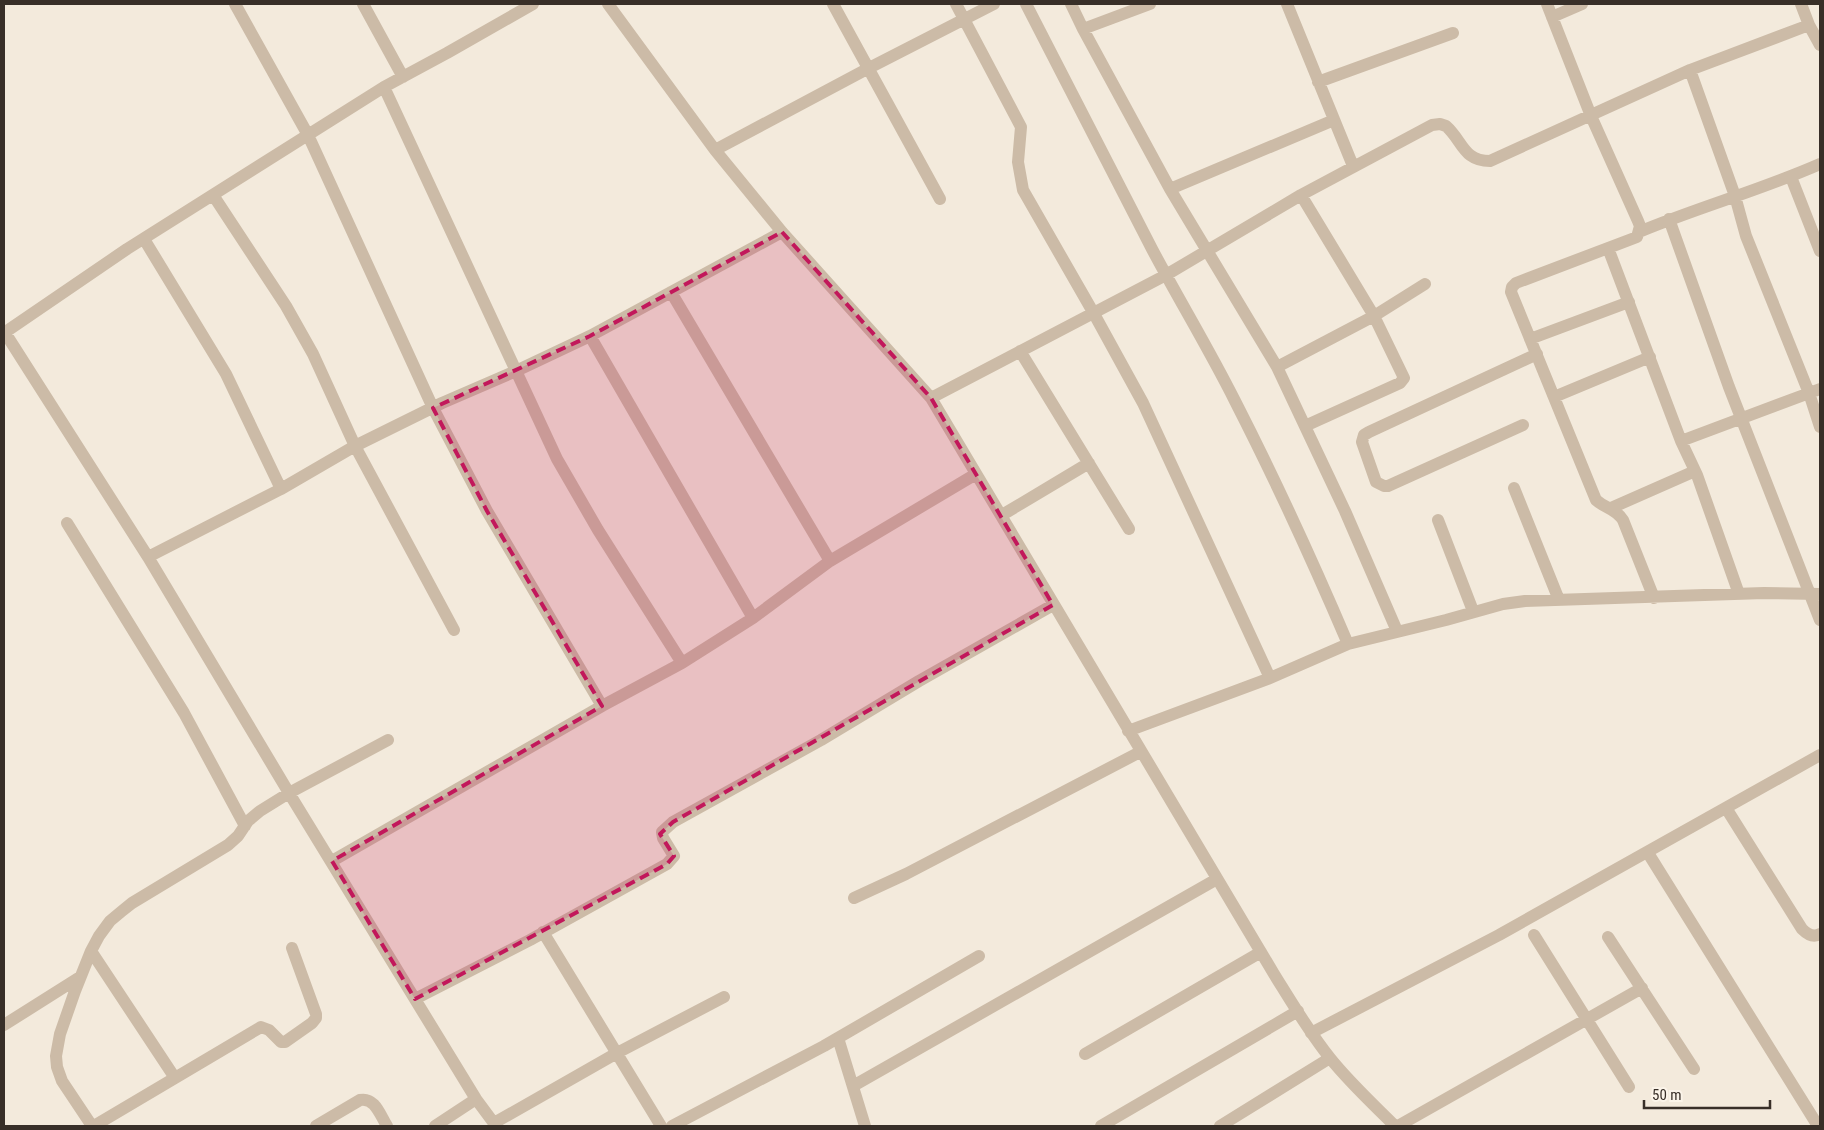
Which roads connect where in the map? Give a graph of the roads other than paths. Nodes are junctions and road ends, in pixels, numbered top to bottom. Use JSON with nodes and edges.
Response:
{"nodes":[{"id":1,"x":235,"y":4,"type":"edge"},
{"id":2,"x":363,"y":4,"type":"edge"},
{"id":3,"x":532,"y":4,"type":"edge"},
{"id":4,"x":608,"y":4,"type":"edge"},
{"id":5,"x":833,"y":4,"type":"edge"},
{"id":6,"x":956,"y":4,"type":"edge"},
{"id":7,"x":994,"y":4,"type":"edge"},
{"id":8,"x":1026,"y":4,"type":"edge"},
{"id":9,"x":1071,"y":4,"type":"edge"},
{"id":10,"x":1150,"y":4,"type":"edge"},
{"id":11,"x":1287,"y":4,"type":"edge"},
{"id":12,"x":1547,"y":4,"type":"edge"},
{"id":13,"x":1582,"y":4,"type":"edge"},
{"id":14,"x":1801,"y":4,"type":"edge"},
{"id":15,"x":1552,"y":17,"type":"junction"},
{"id":16,"x":964,"y":20,"type":"junction"},
{"id":17,"x":1809,"y":25,"type":"junction"},
{"id":18,"x":1083,"y":29,"type":"junction"},
{"id":19,"x":1453,"y":33,"type":"dead end"},
{"id":20,"x":1820,"y":45,"type":"edge"},
{"id":21,"x":868,"y":68,"type":"junction"},
{"id":22,"x":1690,"y":70,"type":"junction"},
{"id":23,"x":403,"y":77,"type":"junction"},
{"id":24,"x":1318,"y":82,"type":"junction"},
{"id":25,"x":384,"y":87,"type":"junction"},
{"id":26,"x":1591,"y":116,"type":"junction"},
{"id":27,"x":1334,"y":120,"type":"junction"},
{"id":28,"x":308,"y":135,"type":"junction"},
{"id":29,"x":715,"y":150,"type":"junction"},
{"id":30,"x":1820,"y":164,"type":"edge"},
{"id":31,"x":1353,"y":166,"type":"junction"},
{"id":32,"x":1791,"y":177,"type":"junction"},
{"id":33,"x":1170,"y":189,"type":"junction"},
{"id":34,"x":214,"y":195,"type":"junction"},
{"id":35,"x":1301,"y":195,"type":"junction"},
{"id":36,"x":1734,"y":196,"type":"junction"},
{"id":37,"x":940,"y":199,"type":"dead end"},
{"id":38,"x":1669,"y":219,"type":"junction"},
{"id":39,"x":782,"y":232,"type":"junction"},
{"id":40,"x":1639,"y":232,"type":"junction"},
{"id":41,"x":144,"y":239,"type":"junction"},
{"id":42,"x":1608,"y":248,"type":"junction"},
{"id":43,"x":1207,"y":250,"type":"junction"},
{"id":44,"x":1820,"y":251,"type":"edge"},
{"id":45,"x":1166,"y":275,"type":"junction"},
{"id":46,"x":1425,"y":284,"type":"dead end"},
{"id":47,"x":671,"y":292,"type":"junction"},
{"id":48,"x":1629,"y":302,"type":"junction"},
{"id":49,"x":1093,"y":312,"type":"junction"},
{"id":50,"x":1374,"y":316,"type":"junction"},
{"id":51,"x":4,"y":332,"type":"edge"},
{"id":52,"x":590,"y":336,"type":"junction"},
{"id":53,"x":1530,"y":339,"type":"junction"},
{"id":54,"x":1020,"y":351,"type":"junction"},
{"id":55,"x":1537,"y":354,"type":"junction"},
{"id":56,"x":1650,"y":357,"type":"junction"},
{"id":57,"x":1277,"y":367,"type":"junction"},
{"id":58,"x":516,"y":372,"type":"junction"},
{"id":59,"x":1814,"y":391,"type":"edge"},
{"id":60,"x":1554,"y":397,"type":"junction"},
{"id":61,"x":931,"y":398,"type":"junction"},
{"id":62,"x":434,"y":408,"type":"junction"},
{"id":63,"x":1742,"y":419,"type":"junction"},
{"id":64,"x":1523,"y":425,"type":"dead end"},
{"id":65,"x":1305,"y":426,"type":"junction"},
{"id":66,"x":1820,"y":427,"type":"edge"},
{"id":67,"x":1682,"y":441,"type":"junction"},
{"id":68,"x":355,"y":446,"type":"junction"},
{"id":69,"x":1089,"y":463,"type":"junction"},
{"id":70,"x":1695,"y":471,"type":"junction"},
{"id":71,"x":976,"y":474,"type":"junction"},
{"id":72,"x":1514,"y":488,"type":"dead end"},
{"id":73,"x":281,"y":489,"type":"junction"},
{"id":74,"x":1611,"y":508,"type":"junction"},
{"id":75,"x":1002,"y":515,"type":"junction"},
{"id":76,"x":1438,"y":520,"type":"dead end"},
{"id":77,"x":68,"y":523,"type":"dead end"},
{"id":78,"x":1129,"y":530,"type":"dead end"},
{"id":79,"x":148,"y":557,"type":"junction"},
{"id":80,"x":830,"y":561,"type":"junction"},
{"id":81,"x":1816,"y":593,"type":"edge"},
{"id":82,"x":1739,"y":594,"type":"junction"},
{"id":83,"x":1654,"y":598,"type":"junction"},
{"id":84,"x":1559,"y":600,"type":"junction"},
{"id":85,"x":1053,"y":605,"type":"junction"},
{"id":86,"x":1473,"y":611,"type":"junction"},
{"id":87,"x":753,"y":618,"type":"junction"},
{"id":88,"x":1820,"y":620,"type":"edge"},
{"id":89,"x":454,"y":630,"type":"dead end"},
{"id":90,"x":1397,"y":631,"type":"junction"},
{"id":91,"x":1348,"y":644,"type":"junction"},
{"id":92,"x":682,"y":663,"type":"junction"},
{"id":93,"x":1270,"y":678,"type":"junction"},
{"id":94,"x":602,"y":706,"type":"junction"},
{"id":95,"x":1128,"y":731,"type":"junction"},
{"id":96,"x":388,"y":740,"type":"dead end"},
{"id":97,"x":1140,"y":752,"type":"junction"},
{"id":98,"x":1820,"y":755,"type":"edge"},
{"id":99,"x":289,"y":793,"type":"junction"},
{"id":100,"x":1726,"y":808,"type":"junction"},
{"id":101,"x":245,"y":826,"type":"junction"},
{"id":102,"x":1648,"y":853,"type":"junction"},
{"id":103,"x":332,"y":861,"type":"junction"},
{"id":104,"x":1217,"y":879,"type":"junction"},
{"id":105,"x":854,"y":898,"type":"dead end"},
{"id":106,"x":543,"y":932,"type":"junction"},
{"id":107,"x":1534,"y":934,"type":"dead end"},
{"id":108,"x":1820,"y":934,"type":"edge"},
{"id":109,"x":1608,"y":937,"type":"dead end"},
{"id":110,"x":292,"y":948,"type":"dead end"},
{"id":111,"x":91,"y":952,"type":"junction"},
{"id":112,"x":1261,"y":952,"type":"junction"},
{"id":113,"x":979,"y":956,"type":"dead end"},
{"id":114,"x":80,"y":977,"type":"junction"},
{"id":115,"x":1642,"y":988,"type":"junction"},
{"id":116,"x":724,"y":997,"type":"dead end"},
{"id":117,"x":415,"y":999,"type":"junction"},
{"id":118,"x":1298,"y":1011,"type":"junction"},
{"id":119,"x":1586,"y":1019,"type":"junction"},
{"id":120,"x":4,"y":1025,"type":"edge"},
{"id":121,"x":1311,"y":1032,"type":"junction"},
{"id":122,"x":838,"y":1038,"type":"junction"},
{"id":123,"x":617,"y":1053,"type":"junction"},
{"id":124,"x":1085,"y":1054,"type":"dead end"},
{"id":125,"x":1330,"y":1058,"type":"junction"},
{"id":126,"x":1694,"y":1069,"type":"dead end"},
{"id":127,"x":175,"y":1078,"type":"junction"},
{"id":128,"x":853,"y":1086,"type":"junction"},
{"id":129,"x":1629,"y":1087,"type":"dead end"},
{"id":130,"x":476,"y":1099,"type":"junction"},
{"id":131,"x":495,"y":1125,"type":"edge"},
{"id":132,"x":93,"y":1126,"type":"edge"},
{"id":133,"x":316,"y":1126,"type":"edge"},
{"id":134,"x":387,"y":1126,"type":"edge"},
{"id":135,"x":435,"y":1126,"type":"edge"},
{"id":136,"x":661,"y":1126,"type":"edge"},
{"id":137,"x":672,"y":1126,"type":"edge"},
{"id":138,"x":865,"y":1126,"type":"edge"},
{"id":139,"x":1101,"y":1126,"type":"edge"},
{"id":140,"x":1220,"y":1126,"type":"edge"},
{"id":141,"x":1396,"y":1126,"type":"edge"},
{"id":142,"x":1818,"y":1126,"type":"edge"}],
"edges":[{"from":1,"to":28,"type":"street"},
{"from":2,"to":23,"type":"street"},
{"from":3,"to":23,"type":"street"},
{"from":4,"to":29,"type":"street"},
{"from":5,"to":21,"type":"street"},
{"from":6,"to":16,"type":"street"},
{"from":7,"to":16,"type":"street"},
{"from":8,"to":45,"type":"street"},
{"from":9,"to":18,"type":"street"},
{"from":10,"to":18,"type":"street"},
{"from":11,"to":24,"type":"street"},
{"from":12,"to":15,"type":"street"},
{"from":13,"to":15,"type":"street"},
{"from":14,"to":17,"type":"street"},
{"from":15,"to":26,"type":"street"},
{"from":16,"to":21,"type":"street"},
{"from":16,"to":49,"type":"street"},
{"from":17,"to":20,"type":"street"},
{"from":17,"to":22,"type":"street"},
{"from":18,"to":33,"type":"street"},
{"from":19,"to":24,"type":"street"},
{"from":21,"to":29,"type":"street"},
{"from":21,"to":37,"type":"street"},
{"from":22,"to":26,"type":"street"},
{"from":22,"to":36,"type":"street"},
{"from":23,"to":25,"type":"street"},
{"from":24,"to":27,"type":"street"},
{"from":25,"to":28,"type":"street"},
{"from":25,"to":58,"type":"street"},
{"from":26,"to":31,"type":"street"},
{"from":26,"to":40,"type":"street"},
{"from":27,"to":31,"type":"street"},
{"from":27,"to":33,"type":"street"},
{"from":28,"to":34,"type":"street"},
{"from":28,"to":62,"type":"street"},
{"from":29,"to":39,"type":"street"},
{"from":30,"to":32,"type":"street"},
{"from":31,"to":35,"type":"street"},
{"from":32,"to":36,"type":"street"},
{"from":32,"to":44,"type":"street"},
{"from":33,"to":43,"type":"street"},
{"from":34,"to":41,"type":"street"},
{"from":34,"to":68,"type":"street"},
{"from":35,"to":43,"type":"street"},
{"from":35,"to":50,"type":"street"},
{"from":36,"to":38,"type":"street"},
{"from":36,"to":59,"type":"street"},
{"from":38,"to":40,"type":"street"},
{"from":38,"to":63,"type":"street"},
{"from":39,"to":47,"type":"street"},
{"from":39,"to":61,"type":"street"},
{"from":40,"to":42,"type":"street"},
{"from":41,"to":51,"type":"street"},
{"from":41,"to":73,"type":"street"},
{"from":42,"to":48,"type":"street"},
{"from":42,"to":53,"type":"street"},
{"from":43,"to":45,"type":"street"},
{"from":43,"to":57,"type":"street"},
{"from":45,"to":49,"type":"street"},
{"from":45,"to":91,"type":"street"},
{"from":46,"to":50,"type":"street"},
{"from":47,"to":52,"type":"street"},
{"from":47,"to":80,"type":"street"},
{"from":48,"to":53,"type":"street"},
{"from":48,"to":56,"type":"street"},
{"from":49,"to":54,"type":"street"},
{"from":49,"to":93,"type":"street"},
{"from":50,"to":57,"type":"street"},
{"from":50,"to":65,"type":"street"},
{"from":51,"to":79,"type":"street"},
{"from":52,"to":58,"type":"street"},
{"from":52,"to":87,"type":"street"},
{"from":53,"to":55,"type":"street"},
{"from":54,"to":61,"type":"street"},
{"from":54,"to":69,"type":"street"},
{"from":55,"to":60,"type":"street"},
{"from":55,"to":64,"type":"street"},
{"from":56,"to":60,"type":"street"},
{"from":56,"to":67,"type":"street"},
{"from":57,"to":65,"type":"street"},
{"from":58,"to":62,"type":"street"},
{"from":58,"to":92,"type":"street"},
{"from":59,"to":63,"type":"street"},
{"from":59,"to":66,"type":"street"},
{"from":60,"to":74,"type":"street"},
{"from":61,"to":71,"type":"street"},
{"from":62,"to":68,"type":"street"},
{"from":62,"to":94,"type":"street"},
{"from":63,"to":67,"type":"street"},
{"from":63,"to":81,"type":"street"},
{"from":65,"to":90,"type":"street"},
{"from":67,"to":70,"type":"street"},
{"from":68,"to":73,"type":"street"},
{"from":68,"to":89,"type":"street"},
{"from":69,"to":75,"type":"street"},
{"from":69,"to":78,"type":"street"},
{"from":70,"to":74,"type":"street"},
{"from":70,"to":82,"type":"street"},
{"from":71,"to":75,"type":"street"},
{"from":71,"to":80,"type":"street"},
{"from":72,"to":84,"type":"street"},
{"from":73,"to":79,"type":"street"},
{"from":74,"to":83,"type":"street"},
{"from":75,"to":85,"type":"street"},
{"from":76,"to":86,"type":"street"},
{"from":77,"to":101,"type":"street"},
{"from":79,"to":99,"type":"street"},
{"from":80,"to":87,"type":"street"},
{"from":81,"to":82,"type":"street"},
{"from":81,"to":88,"type":"street"},
{"from":82,"to":83,"type":"street"},
{"from":83,"to":84,"type":"street"},
{"from":84,"to":86,"type":"street"},
{"from":85,"to":95,"type":"street"},
{"from":85,"to":106,"type":"street"},
{"from":86,"to":90,"type":"street"},
{"from":87,"to":92,"type":"street"},
{"from":90,"to":91,"type":"street"},
{"from":91,"to":93,"type":"street"},
{"from":92,"to":94,"type":"street"},
{"from":93,"to":95,"type":"street"},
{"from":94,"to":103,"type":"street"},
{"from":95,"to":97,"type":"street"},
{"from":96,"to":99,"type":"street"},
{"from":97,"to":104,"type":"street"},
{"from":97,"to":105,"type":"street"},
{"from":98,"to":100,"type":"street"},
{"from":99,"to":101,"type":"street"},
{"from":99,"to":103,"type":"street"},
{"from":100,"to":102,"type":"street"},
{"from":100,"to":108,"type":"street"},
{"from":101,"to":111,"type":"street"},
{"from":102,"to":121,"type":"street"},
{"from":102,"to":142,"type":"street"},
{"from":103,"to":117,"type":"street"},
{"from":104,"to":112,"type":"street"},
{"from":104,"to":128,"type":"street"},
{"from":106,"to":117,"type":"street"},
{"from":106,"to":123,"type":"street"},
{"from":107,"to":119,"type":"street"},
{"from":109,"to":115,"type":"street"},
{"from":110,"to":127,"type":"street"},
{"from":111,"to":114,"type":"street"},
{"from":111,"to":127,"type":"street"},
{"from":112,"to":118,"type":"street"},
{"from":112,"to":124,"type":"street"},
{"from":113,"to":122,"type":"street"},
{"from":114,"to":120,"type":"street"},
{"from":114,"to":132,"type":"street"},
{"from":115,"to":119,"type":"street"},
{"from":115,"to":126,"type":"street"},
{"from":116,"to":123,"type":"street"},
{"from":117,"to":130,"type":"street"},
{"from":118,"to":121,"type":"street"},
{"from":118,"to":139,"type":"street"},
{"from":119,"to":129,"type":"street"},
{"from":119,"to":141,"type":"street"},
{"from":121,"to":125,"type":"street"},
{"from":122,"to":128,"type":"street"},
{"from":122,"to":137,"type":"street"},
{"from":123,"to":131,"type":"street"},
{"from":123,"to":136,"type":"street"},
{"from":125,"to":140,"type":"street"},
{"from":125,"to":141,"type":"street"},
{"from":127,"to":132,"type":"street"},
{"from":128,"to":138,"type":"street"},
{"from":130,"to":131,"type":"street"},
{"from":130,"to":135,"type":"street"},
{"from":133,"to":134,"type":"street"}]}
